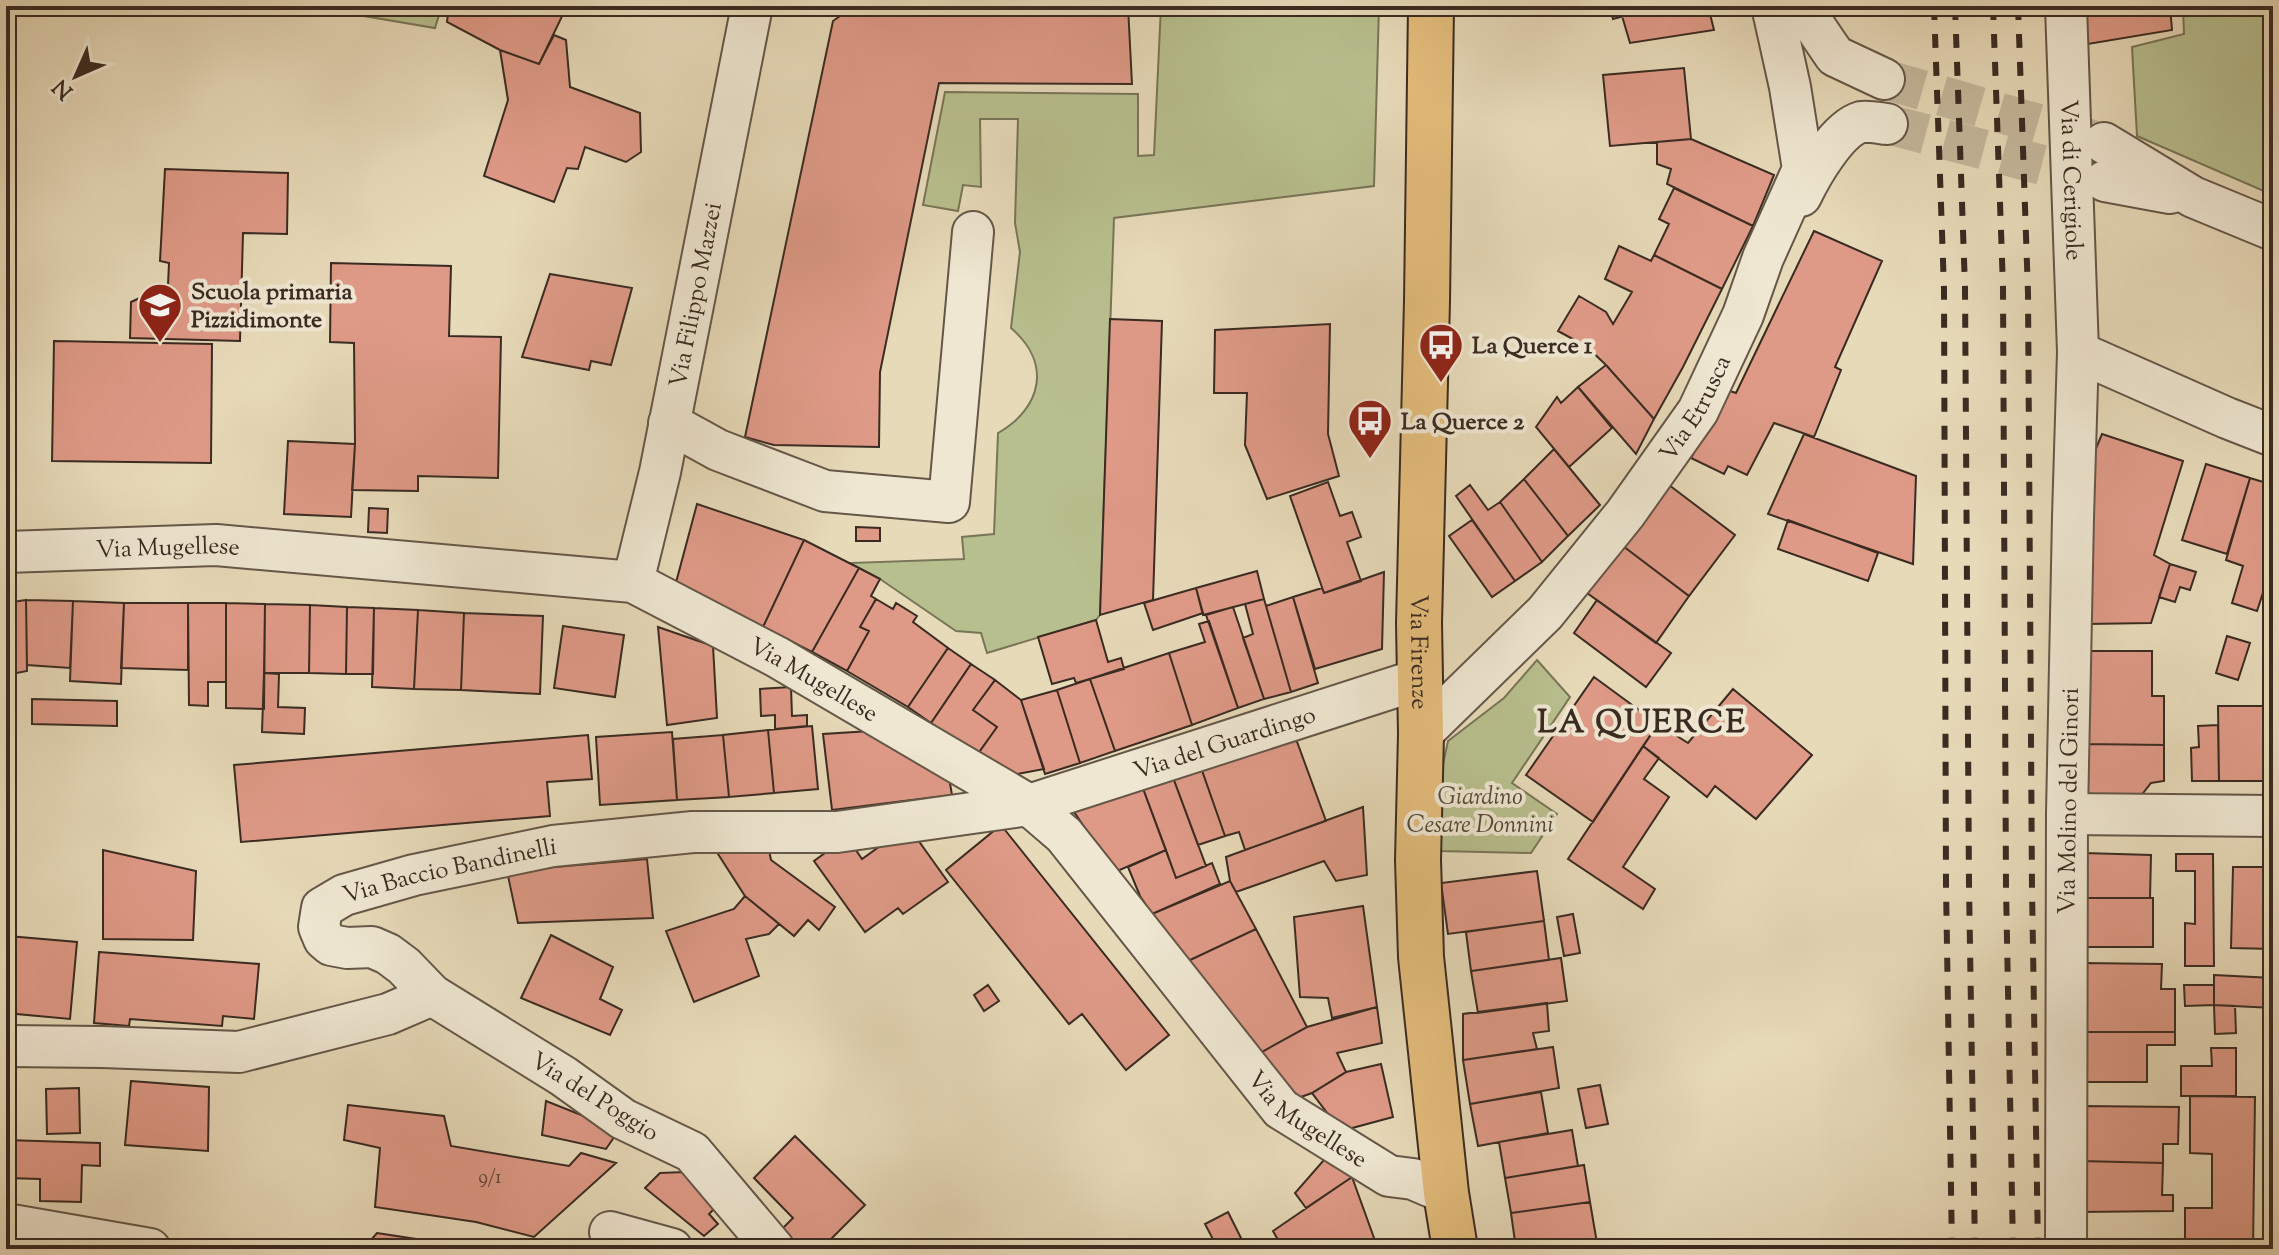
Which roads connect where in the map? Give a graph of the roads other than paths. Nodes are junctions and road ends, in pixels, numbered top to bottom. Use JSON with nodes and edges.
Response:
{"nodes":[{"id":1,"x":752,"y":6,"type":"edge"},
{"id":2,"x":1413,"y":6,"type":"edge"},
{"id":3,"x":1431,"y":6,"type":"edge"},
{"id":4,"x":1772,"y":6,"type":"edge"},
{"id":5,"x":1801,"y":6,"type":"edge"},
{"id":6,"x":2066,"y":6,"type":"edge"},
{"id":7,"x":1429,"y":54,"type":"junction"},
{"id":8,"x":1884,"y":79,"type":"tunnel mouth"},
{"id":9,"x":1887,"y":124,"type":"tunnel mouth"},
{"id":10,"x":2104,"y":162,"type":"tunnel mouth"},
{"id":11,"x":2273,"y":230,"type":"edge"},
{"id":12,"x":973,"y":232,"type":"dead end"},
{"id":13,"x":1743,"y":315,"type":"junction"},
{"id":14,"x":2078,"y":352,"type":"junction"},
{"id":15,"x":669,"y":423,"type":"junction"},
{"id":16,"x":2273,"y":436,"type":"edge"},
{"id":17,"x":6,"y":552,"type":"edge"},
{"id":18,"x":633,"y":582,"type":"junction"},
{"id":19,"x":1420,"y":679,"type":"junction"},
{"id":20,"x":1421,"y":734,"type":"junction"},
{"id":21,"x":1029,"y":805,"type":"junction"},
{"id":22,"x":2067,"y":814,"type":"junction"},
{"id":23,"x":2273,"y":816,"type":"edge"},
{"id":24,"x":432,"y":995,"type":"junction"},
{"id":25,"x":6,"y":1046,"type":"edge"},
{"id":26,"x":1446,"y":1193,"type":"junction"},
{"id":27,"x":6,"y":1224,"type":"edge"},
{"id":28,"x":607,"y":1243,"type":"edge"},
{"id":29,"x":150,"y":1249,"type":"edge"},
{"id":30,"x":672,"y":1249,"type":"edge"},
{"id":31,"x":774,"y":1249,"type":"edge"},
{"id":32,"x":1455,"y":1249,"type":"edge"},
{"id":33,"x":2066,"y":1249,"type":"edge"}],
"edges":[{"from":1,"to":15,"type":"street","name":"Via Filippo Mazzei"},
{"from":2,"to":7,"type":"main road","name":"Via Firenze"},
{"from":3,"to":7,"type":"main road","name":"Via Firenze"},
{"from":4,"to":13,"type":"street","name":"Via Etrusca"},
{"from":5,"to":8,"type":"street"},
{"from":6,"to":14,"type":"street","name":"Via di Cerigiole"},
{"from":7,"to":19,"type":"main road","name":"Via Firenze"},
{"from":9,"to":13,"type":"street"},
{"from":10,"to":11,"type":"street"},
{"from":12,"to":15,"type":"street"},
{"from":13,"to":20,"type":"street","name":"Via Etrusca"},
{"from":14,"to":16,"type":"street"},
{"from":14,"to":22,"type":"street","name":"Via Molino del Ginori"},
{"from":15,"to":18,"type":"street","name":"Via Filippo Mazzei"},
{"from":17,"to":18,"type":"street","name":"Via Mugellese"},
{"from":18,"to":21,"type":"street","name":"Via Mugellese"},
{"from":19,"to":20,"type":"main road","name":"Via Firenze"},
{"from":19,"to":21,"type":"street","name":"Via del Guardingo"},
{"from":20,"to":26,"type":"main road","name":"Via Firenze"},
{"from":21,"to":24,"type":"street","name":"Via Baccio Bandinelli"},
{"from":21,"to":26,"type":"street","name":"Via Mugellese"},
{"from":22,"to":23,"type":"street"},
{"from":22,"to":33,"type":"street","name":"Via Molino del Ginori"},
{"from":24,"to":25,"type":"street"},
{"from":24,"to":31,"type":"street","name":"Via del Poggio"},
{"from":26,"to":32,"type":"main road","name":"Via Firenze"},
{"from":27,"to":29,"type":"street"},
{"from":28,"to":30,"type":"street"}]}
